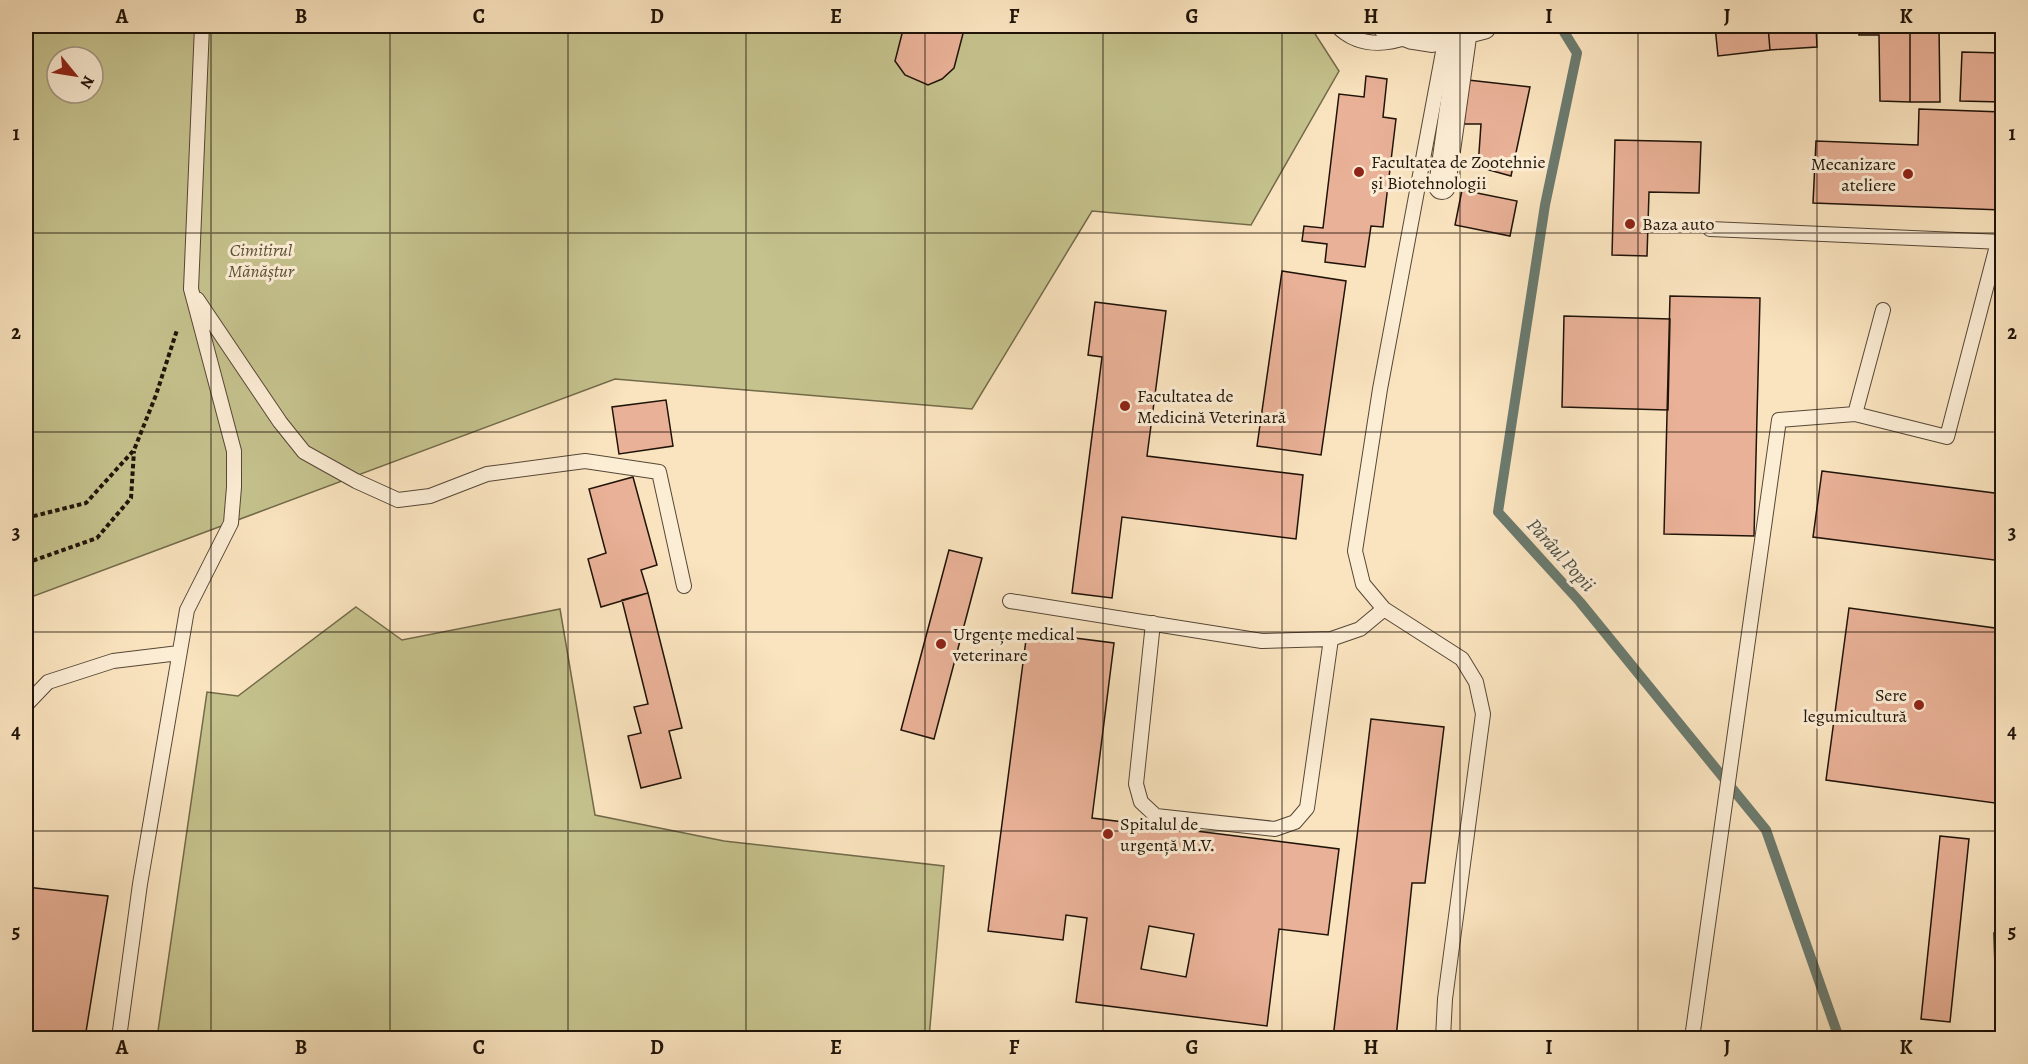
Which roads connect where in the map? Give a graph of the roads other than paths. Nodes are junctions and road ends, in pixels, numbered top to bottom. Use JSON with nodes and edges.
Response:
{"nodes":[{"id":1,"x":202,"y":26,"type":"edge"},
{"id":2,"x":1337,"y":26,"type":"edge"},
{"id":3,"x":1386,"y":26,"type":"edge"},
{"id":4,"x":1464,"y":30,"type":"edge"},
{"id":5,"x":1413,"y":36,"type":"junction"},
{"id":6,"x":1442,"y":186,"type":"dead end"},
{"id":7,"x":1710,"y":229,"type":"dead end"},
{"id":8,"x":2000,"y":242,"type":"edge"},
{"id":9,"x":191,"y":289,"type":"junction"},
{"id":10,"x":1883,"y":310,"type":"dead end"},
{"id":11,"x":1855,"y":414,"type":"junction"},
{"id":12,"x":684,"y":586,"type":"dead end"},
{"id":13,"x":1010,"y":601,"type":"dead end"},
{"id":14,"x":1384,"y":609,"type":"junction"},
{"id":15,"x":1153,"y":623,"type":"junction"},
{"id":16,"x":1331,"y":639,"type":"junction"},
{"id":17,"x":179,"y":653,"type":"junction"},
{"id":18,"x":26,"y":705,"type":"edge"},
{"id":19,"x":119,"y":1038,"type":"edge"},
{"id":20,"x":1443,"y":1038,"type":"edge"},
{"id":21,"x":1692,"y":1038,"type":"edge"}],
"edges":[{"from":1,"to":9,"type":"lane"},
{"from":2,"to":5,"type":"lane"},
{"from":3,"to":5,"type":"street"},
{"from":4,"to":5,"type":"street"},
{"from":4,"to":6,"type":"street"},
{"from":4,"to":14,"type":"lane"},
{"from":7,"to":8,"type":"lane"},
{"from":8,"to":11,"type":"lane"},
{"from":9,"to":12,"type":"lane"},
{"from":9,"to":17,"type":"lane"},
{"from":10,"to":11,"type":"lane"},
{"from":11,"to":21,"type":"lane"},
{"from":13,"to":15,"type":"lane"},
{"from":14,"to":16,"type":"lane"},
{"from":14,"to":20,"type":"lane"},
{"from":15,"to":16,"type":"lane"},
{"from":15,"to":16,"type":"lane"},
{"from":17,"to":18,"type":"lane"},
{"from":17,"to":19,"type":"lane"}]}
